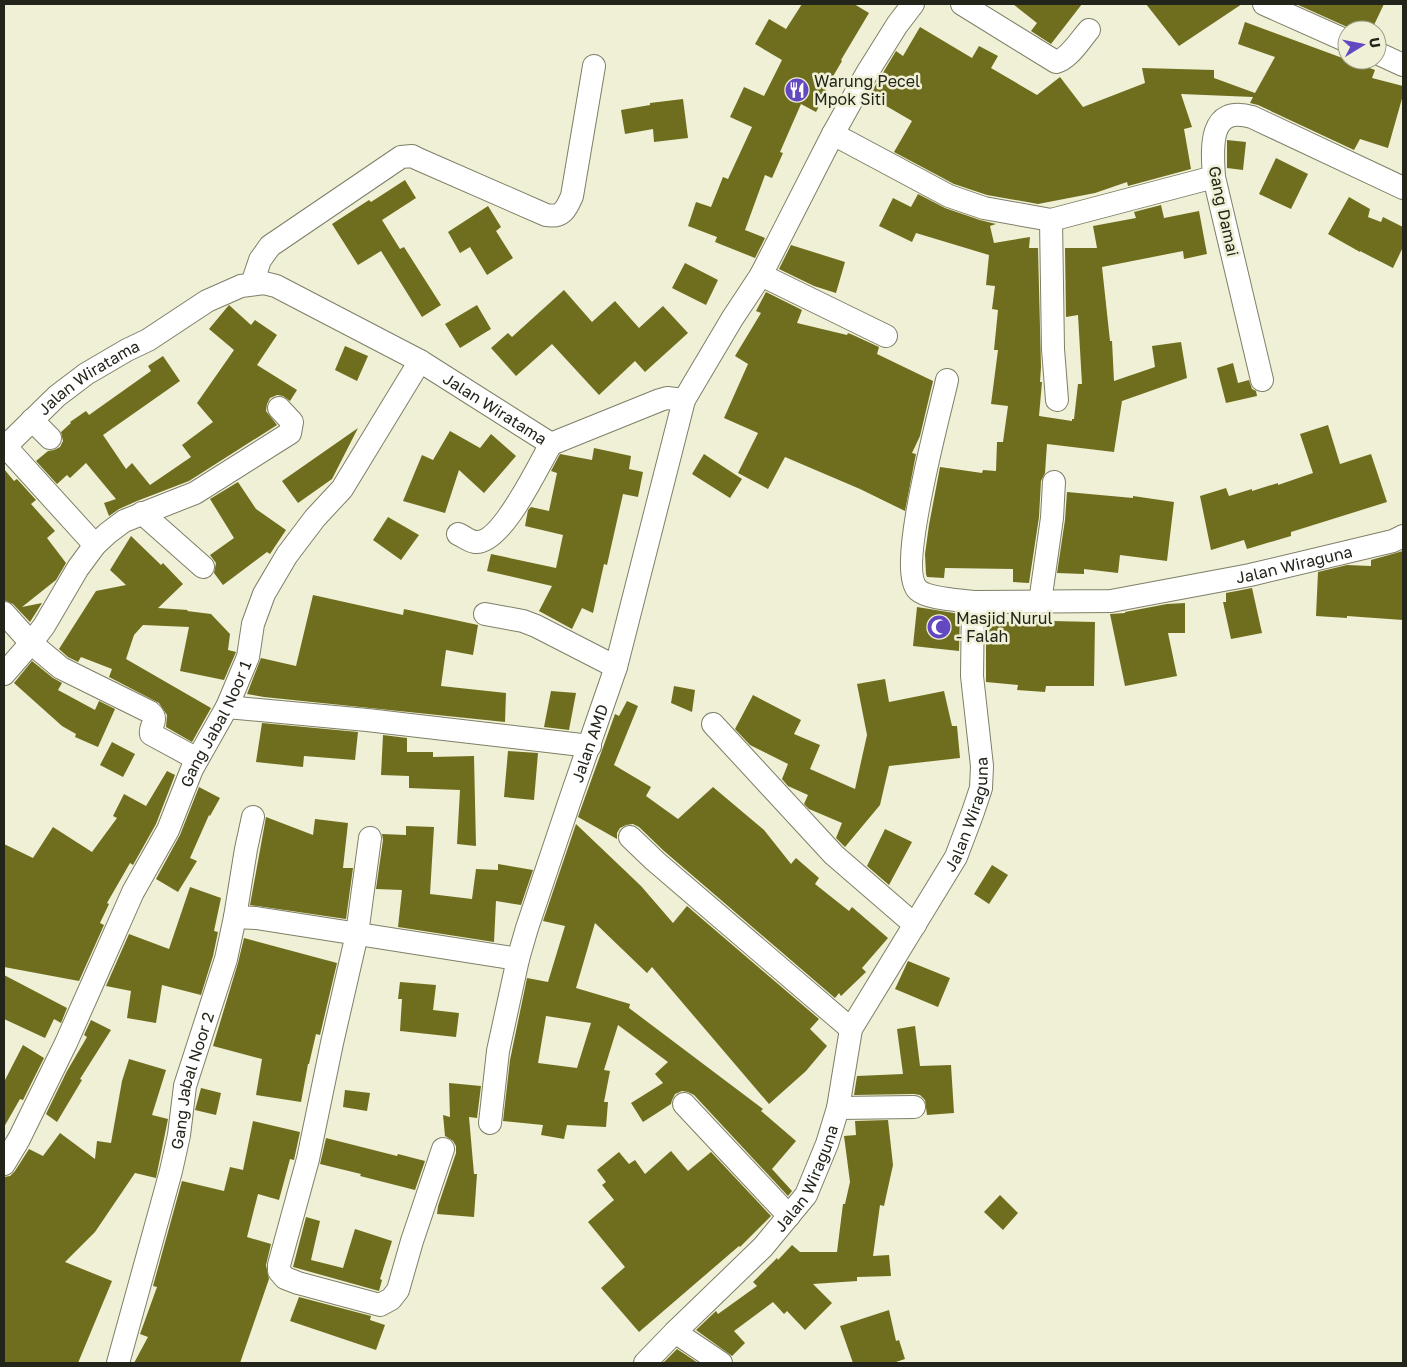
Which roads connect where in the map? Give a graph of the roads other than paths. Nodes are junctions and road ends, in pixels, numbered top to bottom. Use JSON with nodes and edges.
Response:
{"nodes":[{"id":1,"x":913,"y":4,"type":"edge"},
{"id":2,"x":962,"y":4,"type":"edge"},
{"id":3,"x":1264,"y":4,"type":"edge"},
{"id":4,"x":1089,"y":30,"type":"dead end"},
{"id":5,"x":1337,"y":37,"type":"edge"},
{"id":6,"x":1387,"y":58,"type":"edge"},
{"id":7,"x":1403,"y":65,"type":"edge"},
{"id":8,"x":594,"y":66,"type":"dead end"},
{"id":9,"x":833,"y":134,"type":"junction"},
{"id":10,"x":1214,"y":177,"type":"junction"},
{"id":11,"x":1403,"y":188,"type":"edge"},
{"id":12,"x":1051,"y":220,"type":"junction"},
{"id":13,"x":761,"y":275,"type":"junction"},
{"id":14,"x":252,"y":284,"type":"junction"},
{"id":15,"x":886,"y":336,"type":"dead end"},
{"id":16,"x":420,"y":361,"type":"junction"},
{"id":17,"x":947,"y":380,"type":"dead end"},
{"id":18,"x":1262,"y":380,"type":"dead end"},
{"id":19,"x":684,"y":400,"type":"junction"},
{"id":20,"x":1057,"y":400,"type":"dead end"},
{"id":21,"x":279,"y":408,"type":"dead end"},
{"id":22,"x":32,"y":420,"type":"junction"},
{"id":23,"x":50,"y":438,"type":"dead end"},
{"id":24,"x":551,"y":444,"type":"junction"},
{"id":25,"x":4,"y":447,"type":"edge"},
{"id":26,"x":1054,"y":482,"type":"dead end"},
{"id":27,"x":142,"y":513,"type":"junction"},
{"id":28,"x":458,"y":534,"type":"dead end"},
{"id":29,"x":1403,"y":536,"type":"edge"},
{"id":30,"x":95,"y":545,"type":"junction"},
{"id":31,"x":203,"y":567,"type":"dead end"},
{"id":32,"x":973,"y":602,"type":"junction"},
{"id":33,"x":1040,"y":602,"type":"junction"},
{"id":34,"x":4,"y":613,"type":"edge"},
{"id":35,"x":485,"y":614,"type":"dead end"},
{"id":36,"x":31,"y":643,"type":"junction"},
{"id":37,"x":616,"y":667,"type":"junction"},
{"id":38,"x":4,"y":674,"type":"edge"},
{"id":39,"x":227,"y":707,"type":"junction"},
{"id":40,"x":713,"y":724,"type":"dead end"},
{"id":41,"x":590,"y":746,"type":"junction"},
{"id":42,"x":197,"y":759,"type":"junction"},
{"id":43,"x":253,"y":817,"type":"dead end"},
{"id":44,"x":630,"y":837,"type":"dead end"},
{"id":45,"x":370,"y":838,"type":"dead end"},
{"id":46,"x":236,"y":917,"type":"junction"},
{"id":47,"x":915,"y":925,"type":"junction"},
{"id":48,"x":357,"y":934,"type":"junction"},
{"id":49,"x":518,"y":959,"type":"junction"},
{"id":50,"x":851,"y":1029,"type":"junction"},
{"id":51,"x":684,"y":1104,"type":"dead end"},
{"id":52,"x":914,"y":1107,"type":"dead end"},
{"id":53,"x":838,"y":1108,"type":"junction"},
{"id":54,"x":490,"y":1123,"type":"dead end"},
{"id":55,"x":443,"y":1149,"type":"dead end"},
{"id":56,"x":4,"y":1164,"type":"edge"},
{"id":57,"x":789,"y":1216,"type":"junction"},
{"id":58,"x":675,"y":1332,"type":"junction"},
{"id":59,"x":118,"y":1363,"type":"edge"},
{"id":60,"x":645,"y":1363,"type":"edge"},
{"id":61,"x":721,"y":1363,"type":"edge"}],
"edges":[{"from":1,"to":9,"type":"street"},
{"from":2,"to":4,"type":"street"},
{"from":3,"to":5,"type":"street"},
{"from":6,"to":7,"type":"street"},
{"from":8,"to":14,"type":"street"},
{"from":9,"to":12,"type":"street"},
{"from":9,"to":13,"type":"street"},
{"from":10,"to":11,"type":"street","name":"Gang Damai"},
{"from":10,"to":12,"type":"street"},
{"from":10,"to":18,"type":"street","name":"Gang Damai"},
{"from":12,"to":20,"type":"street"},
{"from":13,"to":15,"type":"street"},
{"from":13,"to":19,"type":"street"},
{"from":14,"to":16,"type":"street","name":"Jalan Wiratama"},
{"from":14,"to":22,"type":"street","name":"Jalan Wiratama"},
{"from":16,"to":24,"type":"street","name":"Jalan Wiratama"},
{"from":16,"to":39,"type":"street","name":"Gang Jabal Noor 1"},
{"from":17,"to":32,"type":"street"},
{"from":19,"to":24,"type":"street","name":"Jalan Wiratama"},
{"from":19,"to":37,"type":"street","name":"Jalan AMD"},
{"from":21,"to":27,"type":"street"},
{"from":22,"to":23,"type":"street"},
{"from":22,"to":25,"type":"street","name":"Jalan Wiratama"},
{"from":24,"to":28,"type":"street"},
{"from":25,"to":30,"type":"street"},
{"from":26,"to":33,"type":"street"},
{"from":27,"to":30,"type":"street"},
{"from":27,"to":31,"type":"street"},
{"from":29,"to":33,"type":"street","name":"Jalan Wiraguna"},
{"from":30,"to":36,"type":"street"},
{"from":32,"to":33,"type":"street","name":"Jalan Wiraguna"},
{"from":32,"to":47,"type":"street","name":"Jalan Wiraguna"},
{"from":34,"to":36,"type":"street"},
{"from":35,"to":37,"type":"street"},
{"from":36,"to":38,"type":"street"},
{"from":36,"to":42,"type":"street"},
{"from":37,"to":41,"type":"street","name":"Jalan AMD"},
{"from":39,"to":41,"type":"street"},
{"from":39,"to":42,"type":"street","name":"Gang Jabal Noor 1"},
{"from":40,"to":47,"type":"street"},
{"from":41,"to":49,"type":"street","name":"Jalan AMD"},
{"from":42,"to":56,"type":"street","name":"Gang Jabal Noor 1"},
{"from":43,"to":46,"type":"street","name":"Gang Jabal Noor 2"},
{"from":44,"to":50,"type":"street"},
{"from":45,"to":48,"type":"street"},
{"from":46,"to":48,"type":"street"},
{"from":46,"to":59,"type":"street","name":"Gang Jabal Noor 2"},
{"from":47,"to":50,"type":"street","name":"Jalan Wiraguna"},
{"from":48,"to":49,"type":"street"},
{"from":48,"to":55,"type":"street"},
{"from":49,"to":54,"type":"street","name":"Jalan AMD"},
{"from":50,"to":53,"type":"street","name":"Jalan Wiraguna"},
{"from":51,"to":57,"type":"street"},
{"from":52,"to":53,"type":"street"},
{"from":53,"to":57,"type":"street","name":"Jalan Wiraguna"},
{"from":57,"to":58,"type":"street","name":"Jalan Wiraguna"},
{"from":58,"to":60,"type":"street","name":"Jalan Wiraguna"},
{"from":58,"to":61,"type":"street"}]}
